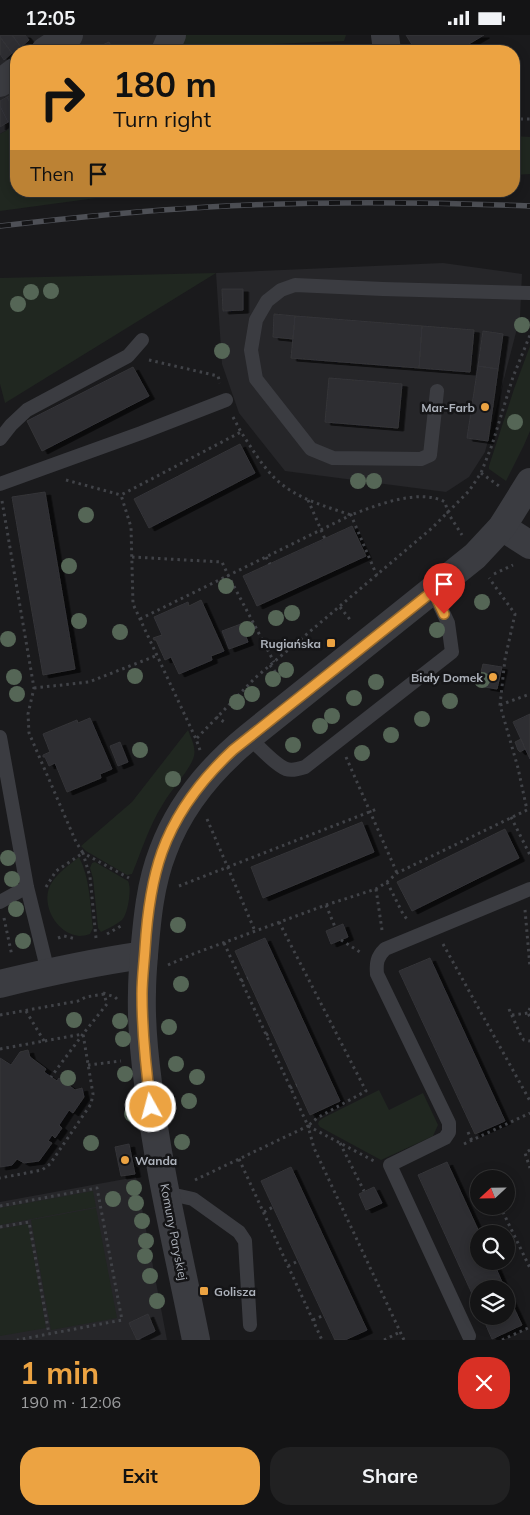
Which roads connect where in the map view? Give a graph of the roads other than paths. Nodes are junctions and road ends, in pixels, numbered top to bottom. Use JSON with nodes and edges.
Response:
{"nodes":[{"id":1,"x":69,"y":35,"type":"edge"},
{"id":2,"x":54,"y":45,"type":"edge"},
{"id":3,"x":530,"y":293,"type":"edge"},
{"id":4,"x":142,"y":340,"type":"dead end"},
{"id":5,"x":437,"y":391,"type":"dead end"},
{"id":6,"x":226,"y":400,"type":"dead end"},
{"id":7,"x":0,"y":439,"type":"edge"},
{"id":8,"x":530,"y":482,"type":"edge"},
{"id":9,"x":0,"y":484,"type":"edge"},
{"id":10,"x":502,"y":527,"type":"junction"},
{"id":11,"x":530,"y":545,"type":"edge"},
{"id":12,"x":433,"y":591,"type":"junction"},
{"id":13,"x":0,"y":737,"type":"edge"},
{"id":14,"x":249,"y":737,"type":"junction"},
{"id":15,"x":27,"y":887,"type":"junction"},
{"id":16,"x":527,"y":891,"type":"edge"},
{"id":17,"x":0,"y":902,"type":"edge"},
{"id":18,"x":155,"y":961,"type":"junction"},
{"id":19,"x":48,"y":972,"type":"junction"},
{"id":20,"x":0,"y":984,"type":"edge"},
{"id":21,"x":177,"y":1188,"type":"junction"},
{"id":22,"x":250,"y":1325,"type":"dead end"},
{"id":23,"x":469,"y":1336,"type":"dead end"},
{"id":24,"x":196,"y":1340,"type":"edge"}],
"edges":[{"from":1,"to":2,"type":"street"},
{"from":3,"to":5,"type":"lane"},
{"from":4,"to":7,"type":"lane"},
{"from":6,"to":9,"type":"lane"},
{"from":8,"to":10,"type":"street"},
{"from":10,"to":11,"type":"street"},
{"from":10,"to":12,"type":"street","name":"Komuny Paryskiej"},
{"from":12,"to":14,"type":"street","name":"Komuny Paryskiej"},
{"from":12,"to":14,"type":"lane"},
{"from":13,"to":15,"type":"lane"},
{"from":14,"to":18,"type":"street","name":"Komuny Paryskiej"},
{"from":15,"to":17,"type":"lane"},
{"from":15,"to":19,"type":"lane"},
{"from":16,"to":23,"type":"lane"},
{"from":18,"to":19,"type":"street"},
{"from":18,"to":21,"type":"street","name":"Komuny Paryskiej"},
{"from":19,"to":20,"type":"street"},
{"from":21,"to":22,"type":"lane"},
{"from":21,"to":24,"type":"street","name":"Komuny Paryskiej"}]}
